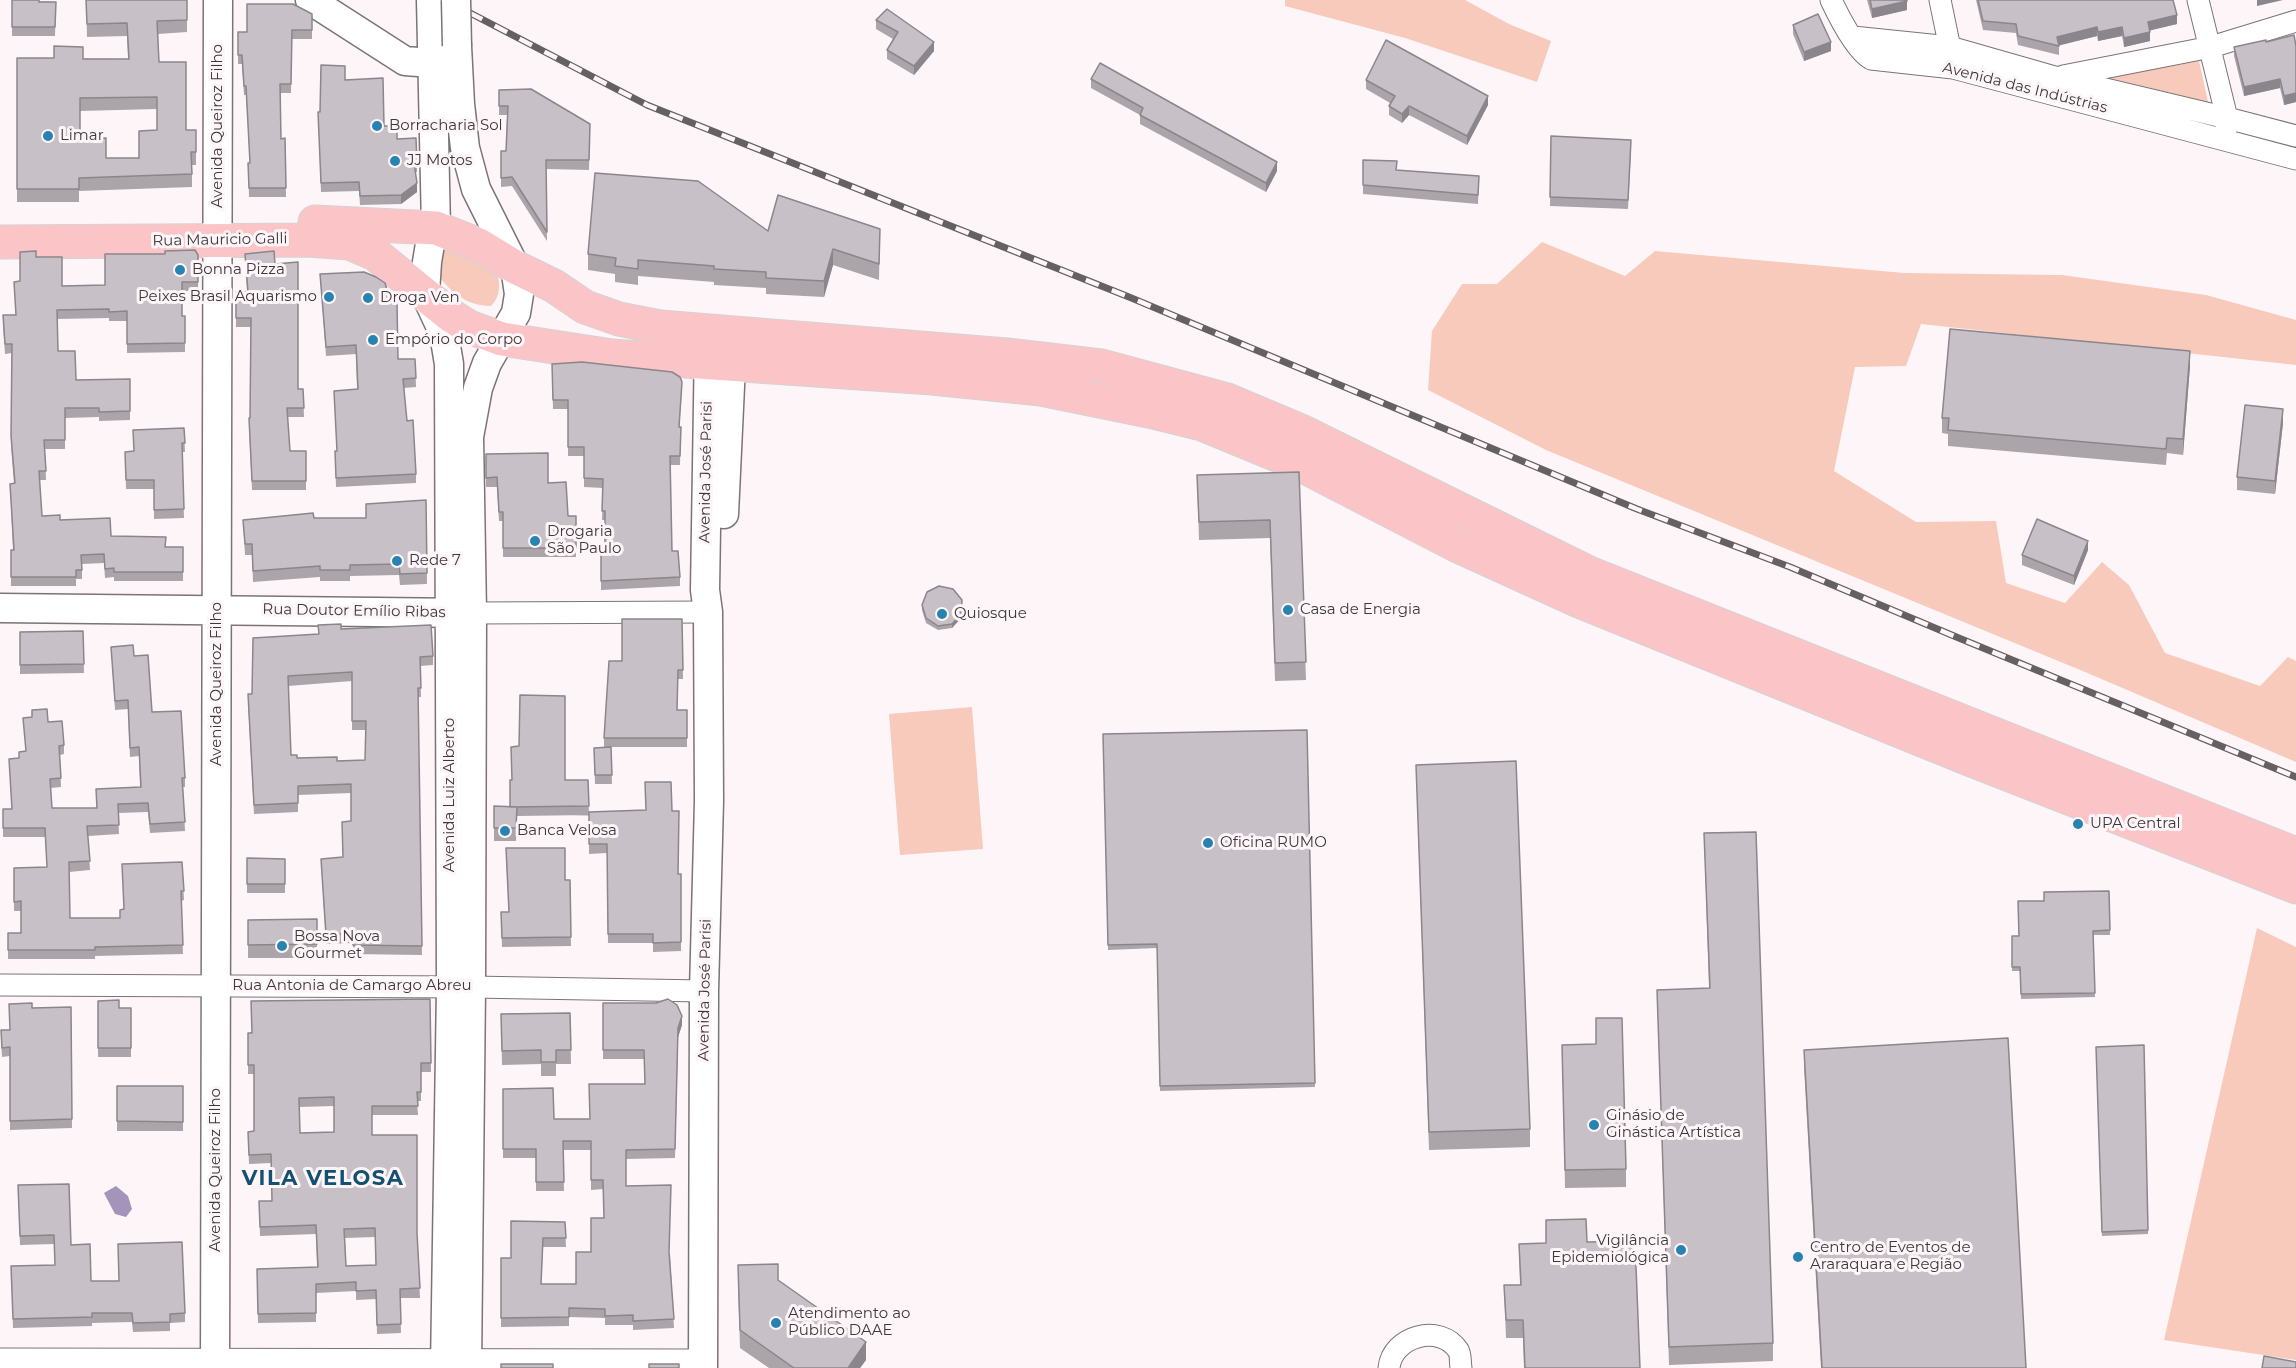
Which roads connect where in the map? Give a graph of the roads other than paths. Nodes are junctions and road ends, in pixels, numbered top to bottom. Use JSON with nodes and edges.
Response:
{"nodes":[{"id":1,"x":218,"y":0,"type":"edge"},
{"id":2,"x":310,"y":0,"type":"edge"},
{"id":3,"x":431,"y":0,"type":"edge"},
{"id":4,"x":456,"y":0,"type":"edge"},
{"id":5,"x":1831,"y":0,"type":"edge"},
{"id":6,"x":1940,"y":0,"type":"edge"},
{"id":7,"x":2198,"y":0,"type":"edge"},
{"id":8,"x":2296,"y":21,"type":"edge"},
{"id":9,"x":2211,"y":47,"type":"junction"},
{"id":10,"x":1952,"y":57,"type":"junction"},
{"id":11,"x":432,"y":63,"type":"junction"},
{"id":12,"x":2055,"y":77,"type":"junction"},
{"id":13,"x":2227,"y":118,"type":"junction"},
{"id":14,"x":2296,"y":136,"type":"edge"},
{"id":15,"x":2225,"y":139,"type":"junction"},
{"id":16,"x":2296,"y":159,"type":"edge"},
{"id":17,"x":0,"y":220,"type":"edge"},
{"id":18,"x":436,"y":228,"type":"junction"},
{"id":19,"x":217,"y":231,"type":"junction"},
{"id":20,"x":0,"y":242,"type":"edge"},
{"id":21,"x":515,"y":267,"type":"junction"},
{"id":22,"x":424,"y":293,"type":"junction"},
{"id":23,"x":710,"y":332,"type":"junction"},
{"id":24,"x":502,"y":339,"type":"junction"},
{"id":25,"x":719,"y":364,"type":"junction"},
{"id":26,"x":0,"y":608,"type":"edge"},
{"id":27,"x":217,"y":609,"type":"junction"},
{"id":28,"x":708,"y":612,"type":"junction"},
{"id":29,"x":461,"y":613,"type":"junction"},
{"id":30,"x":2296,"y":854,"type":"edge"},
{"id":31,"x":2296,"y":887,"type":"edge"},
{"id":32,"x":0,"y":985,"type":"edge"},
{"id":33,"x":216,"y":985,"type":"junction"},
{"id":34,"x":461,"y":987,"type":"junction"},
{"id":35,"x":704,"y":991,"type":"junction"},
{"id":36,"x":0,"y":1359,"type":"edge"},
{"id":37,"x":215,"y":1363,"type":"edge"},
{"id":38,"x":703,"y":1364,"type":"edge"},
{"id":39,"x":456,"y":1365,"type":"edge"},
{"id":40,"x":1389,"y":1368,"type":"edge"},
{"id":41,"x":1461,"y":1368,"type":"edge"}],
"edges":[{"from":1,"to":19,"type":"street","name":"Avenida Queiroz Filho"},
{"from":2,"to":11,"type":"street"},
{"from":3,"to":11,"type":"street"},
{"from":4,"to":21,"type":"street","name":"Avenida Luiz Alberto","bridge":true},
{"from":5,"to":10,"type":"street","name":"Avenida das Indústrias"},
{"from":6,"to":10,"type":"street"},
{"from":7,"to":9,"type":"street"},
{"from":8,"to":9,"type":"street"},
{"from":9,"to":12,"type":"street"},
{"from":9,"to":13,"type":"street"},
{"from":10,"to":12,"type":"street","name":"Avenida das Indústrias"},
{"from":10,"to":15,"type":"street","name":"Avenida das Indústrias"},
{"from":11,"to":18,"type":"street"},
{"from":12,"to":13,"type":"street","name":"Avenida das Indústrias"},
{"from":13,"to":14,"type":"street","name":"Avenida das Indústrias"},
{"from":13,"to":15,"type":"street"},
{"from":15,"to":16,"type":"street","name":"Avenida das Indústrias"},
{"from":17,"to":19,"type":"main road","name":"Rua Mauricio Galli"},
{"from":18,"to":19,"type":"main road","name":"Rua Mauricio Galli"},
{"from":18,"to":21,"type":"main road","name":"Rua Mauricio Galli"},
{"from":18,"to":22,"type":"street"},
{"from":19,"to":20,"type":"main road","name":"Rua Mauricio Galli"},
{"from":19,"to":22,"type":"main road","name":"Rua Mauricio Galli"},
{"from":19,"to":27,"type":"street","name":"Avenida Queiroz Filho"},
{"from":21,"to":23,"type":"main road","name":"Rua Mauricio Galli"},
{"from":21,"to":24,"type":"street","name":"Avenida Luiz Alberto"},
{"from":22,"to":24,"type":"main road","name":"Rua Mauricio Galli"},
{"from":22,"to":29,"type":"street","name":"Avenida Luiz Alberto"},
{"from":23,"to":25,"type":"street","name":"Avenida José Parisi"},
{"from":23,"to":30,"type":"main road","name":"Rua Mauricio Galli"},
{"from":24,"to":25,"type":"main road","name":"Rua Mauricio Galli"},
{"from":24,"to":29,"type":"street","name":"Avenida Luiz Alberto"},
{"from":25,"to":28,"type":"street","name":"Avenida José Parisi"},
{"from":25,"to":31,"type":"main road","name":"Rua Mauricio Galli"},
{"from":26,"to":27,"type":"street","name":"Rua Doutor Emílio Ribas"},
{"from":27,"to":29,"type":"street","name":"Rua Doutor Emílio Ribas"},
{"from":27,"to":33,"type":"street","name":"Avenida Queiroz Filho"},
{"from":28,"to":29,"type":"street","name":"Rua Doutor Emílio Ribas"},
{"from":28,"to":35,"type":"street","name":"Avenida José Parisi"},
{"from":29,"to":34,"type":"street","name":"Avenida Luiz Alberto"},
{"from":32,"to":33,"type":"street","name":"Rua Antonia de Camargo Abreu"},
{"from":33,"to":34,"type":"street","name":"Rua Antonia de Camargo Abreu"},
{"from":33,"to":37,"type":"street","name":"Avenida Queiroz Filho"},
{"from":34,"to":35,"type":"street","name":"Rua Antonia de Camargo Abreu"},
{"from":34,"to":39,"type":"street","name":"Avenida Luiz Alberto"},
{"from":35,"to":38,"type":"street","name":"Avenida José Parisi"},
{"from":36,"to":37,"type":"street"},
{"from":37,"to":39,"type":"street"},
{"from":38,"to":39,"type":"street"},
{"from":40,"to":41,"type":"street"}]}
